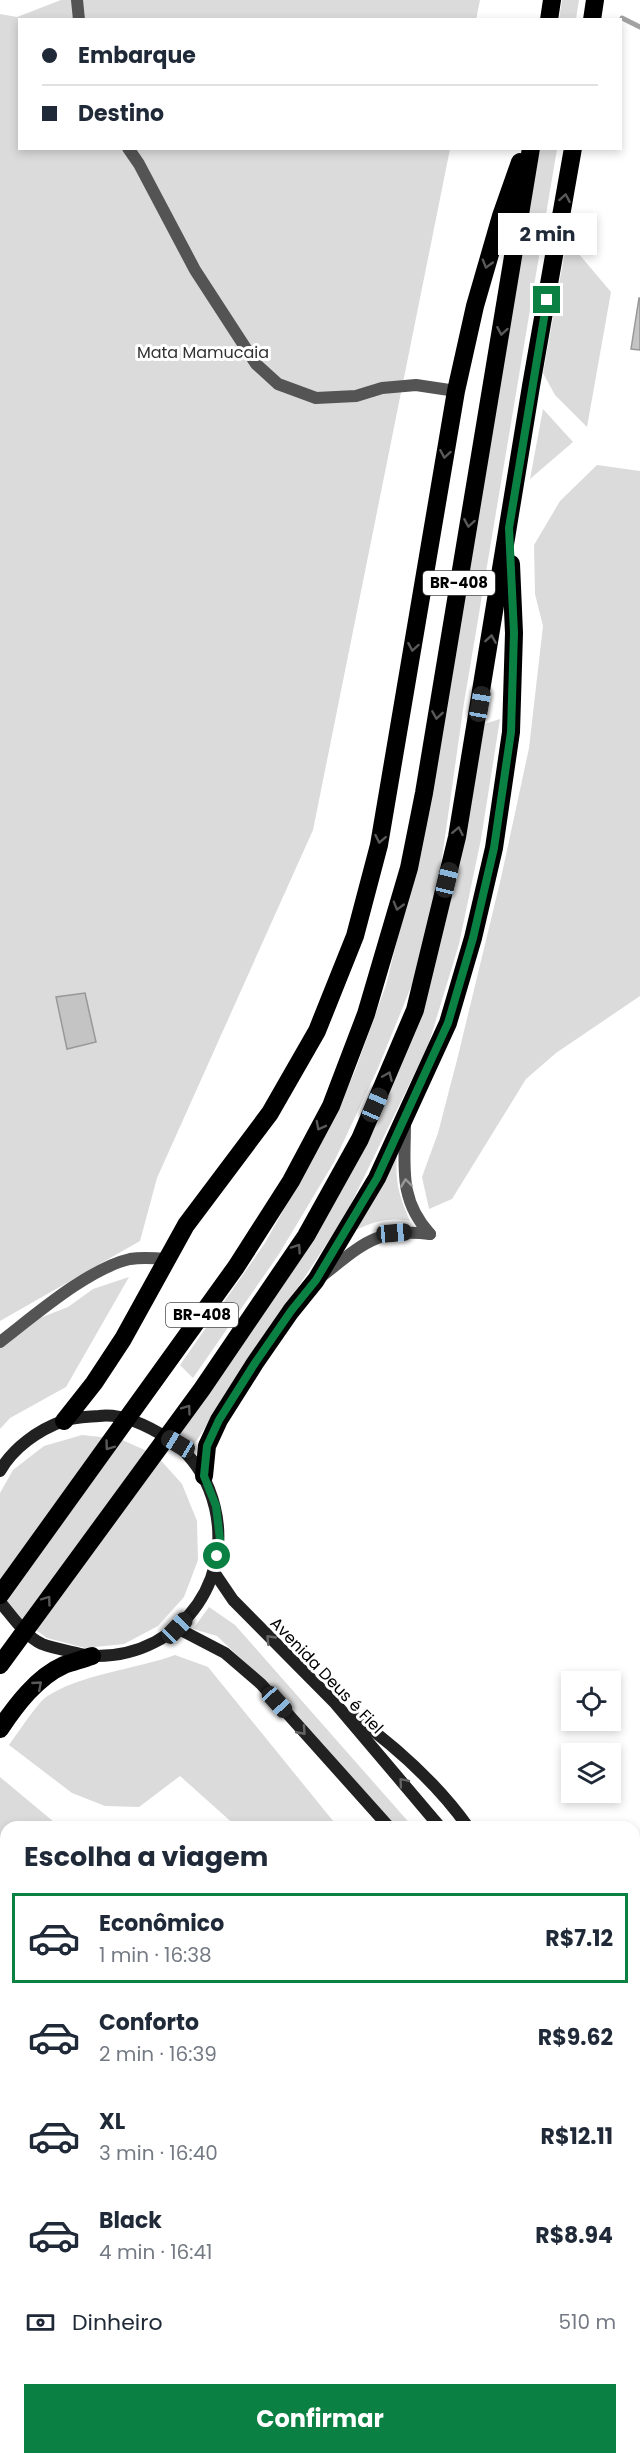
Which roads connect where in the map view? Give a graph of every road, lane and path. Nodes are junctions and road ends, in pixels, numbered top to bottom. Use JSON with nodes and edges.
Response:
{"nodes":[{"id":1,"x":77,"y":0,"type":"edge"},
{"id":2,"x":552,"y":0,"type":"edge"},
{"id":3,"x":595,"y":0,"type":"edge"},
{"id":4,"x":79,"y":18,"type":"edge"},
{"id":5,"x":549,"y":18,"type":"edge"},
{"id":6,"x":592,"y":18,"type":"edge"},
{"id":7,"x":129,"y":150,"type":"edge"},
{"id":8,"x":524,"y":150,"type":"edge"},
{"id":9,"x":531,"y":150,"type":"edge"},
{"id":10,"x":573,"y":150,"type":"edge"},
{"id":11,"x":456,"y":392,"type":"junction"},
{"id":12,"x":509,"y":528,"type":"junction"},
{"id":13,"x":405,"y":1119,"type":"junction"},
{"id":14,"x":167,"y":1259,"type":"junction"},
{"id":15,"x":316,"y":1280,"type":"junction"},
{"id":16,"x":0,"y":1342,"type":"edge"},
{"id":17,"x":64,"y":1420,"type":"junction"},
{"id":18,"x":0,"y":1472,"type":"edge"},
{"id":19,"x":204,"y":1476,"type":"junction"},
{"id":20,"x":214,"y":1572,"type":"junction"},
{"id":21,"x":0,"y":1595,"type":"edge"},
{"id":22,"x":0,"y":1602,"type":"edge"},
{"id":23,"x":177,"y":1628,"type":"junction"},
{"id":24,"x":92,"y":1656,"type":"junction"},
{"id":25,"x":0,"y":1665,"type":"edge"},
{"id":26,"x":335,"y":1703,"type":"junction"},
{"id":27,"x":0,"y":1729,"type":"edge"},
{"id":28,"x":384,"y":1821,"type":"edge"},
{"id":29,"x":435,"y":1821,"type":"edge"},
{"id":30,"x":463,"y":1821,"type":"edge"}],
"edges":[{"from":1,"to":4,"type":"street"},
{"from":2,"to":5,"type":"highway"},
{"from":3,"to":6,"type":"highway"},
{"from":7,"to":11,"type":"street"},
{"from":8,"to":11,"type":"highway","one_way":true},
{"from":9,"to":21,"type":"highway","number":"BR-408","one_way":true},
{"from":12,"to":10,"type":"highway","number":"BR-408","one_way":true},
{"from":11,"to":14,"type":"highway","one_way":true},
{"from":12,"to":13,"type":"highway"},
{"from":25,"to":12,"type":"highway","number":"BR-408","one_way":true},
{"from":13,"to":15,"type":"highway"},
{"from":15,"to":13,"type":"street","one_way":true},
{"from":14,"to":16,"type":"street"},
{"from":14,"to":17,"type":"highway"},
{"from":15,"to":19,"type":"highway"},
{"from":17,"to":18,"type":"main road"},
{"from":17,"to":19,"type":"main road"},
{"from":19,"to":20,"type":"main road"},
{"from":20,"to":23,"type":"main road"},
{"from":26,"to":20,"type":"main road","name":"Avenida Deus é Fiel","one_way":true},
{"from":22,"to":24,"type":"main road"},
{"from":23,"to":24,"type":"main road"},
{"from":23,"to":28,"type":"main road","one_way":true},
{"from":27,"to":24,"type":"highway","one_way":true},
{"from":29,"to":26,"type":"main road","name":"Avenida Deus é Fiel","one_way":true},
{"from":26,"to":30,"type":"main road"}]}
